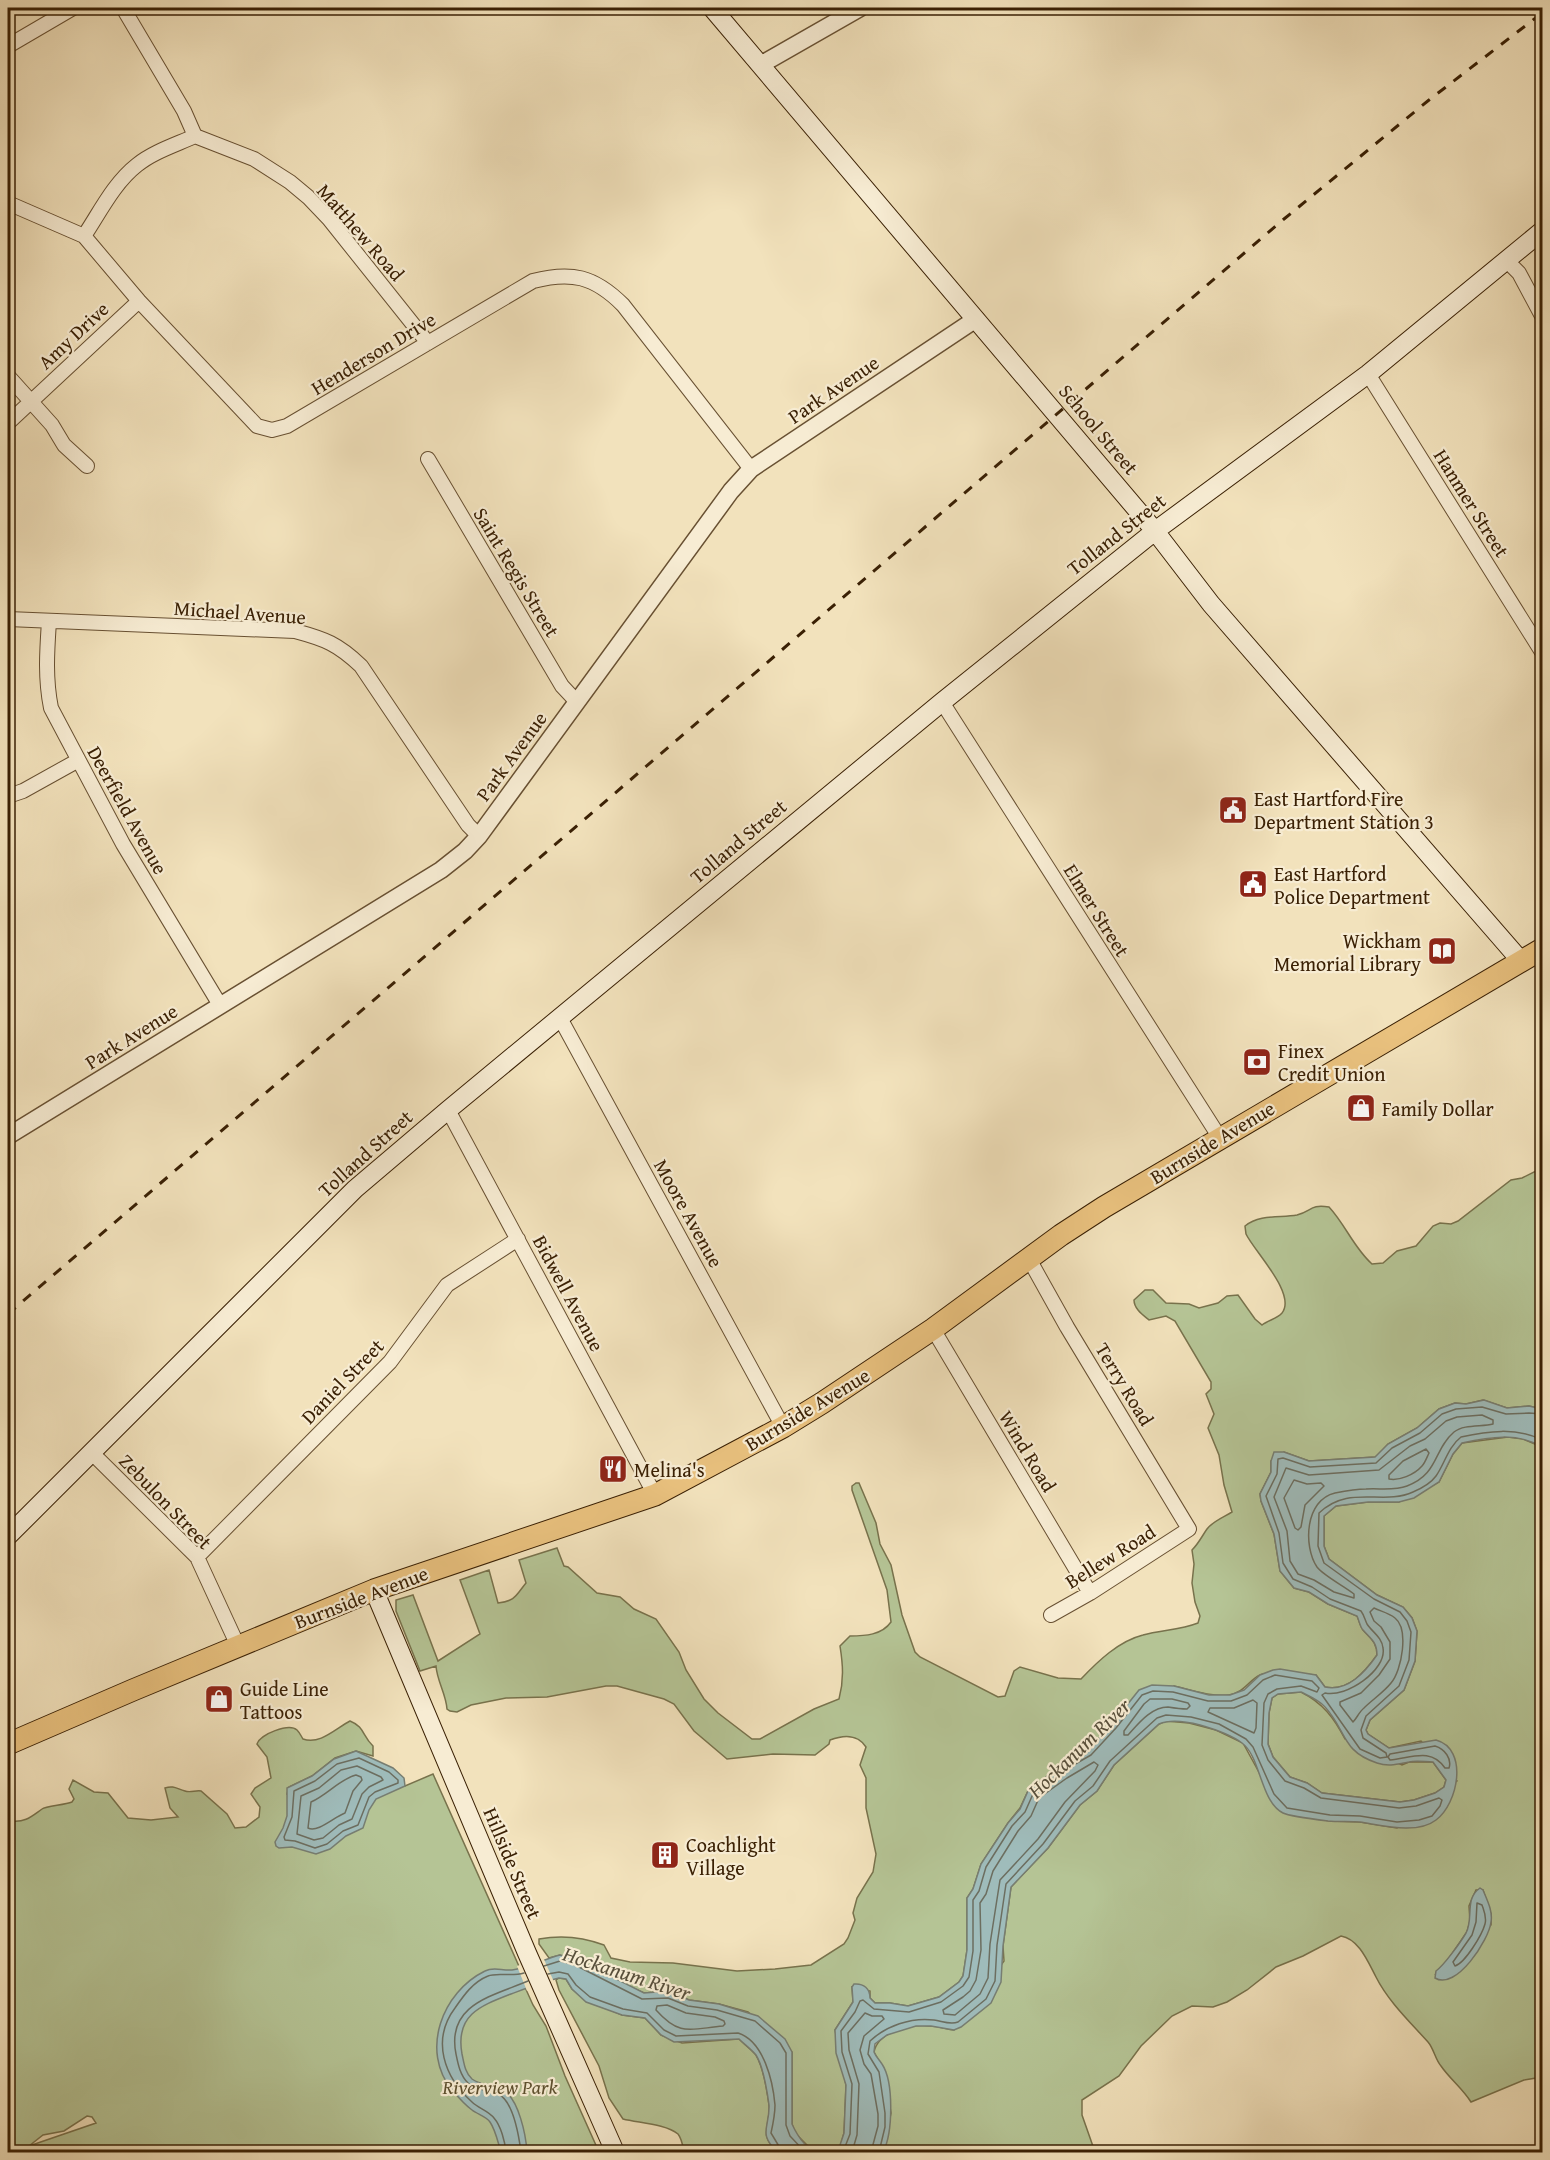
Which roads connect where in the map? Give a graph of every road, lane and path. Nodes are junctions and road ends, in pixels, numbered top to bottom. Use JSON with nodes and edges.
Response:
{"nodes":[{"id":1,"x":73,"y":8,"type":"edge"},
{"id":2,"x":123,"y":8,"type":"edge"},
{"id":3,"x":712,"y":8,"type":"edge"},
{"id":4,"x":860,"y":8,"type":"edge"},
{"id":5,"x":8,"y":46,"type":"edge"},
{"id":6,"x":762,"y":64,"type":"junction"},
{"id":7,"x":195,"y":136,"type":"junction"},
{"id":8,"x":8,"y":203,"type":"edge"},
{"id":9,"x":1542,"y":231,"type":"edge"},
{"id":10,"x":84,"y":236,"type":"junction"},
{"id":11,"x":1506,"y":260,"type":"junction"},
{"id":12,"x":139,"y":301,"type":"junction"},
{"id":13,"x":1542,"y":316,"type":"edge"},
{"id":14,"x":976,"y":319,"type":"junction"},
{"id":15,"x":428,"y":344,"type":"junction"},
{"id":16,"x":1368,"y":374,"type":"junction"},
{"id":17,"x":8,"y":376,"type":"edge"},
{"id":18,"x":31,"y":401,"type":"junction"},
{"id":19,"x":8,"y":423,"type":"edge"},
{"id":20,"x":428,"y":459,"type":"dead end"},
{"id":21,"x":87,"y":466,"type":"dead end"},
{"id":22,"x":751,"y":469,"type":"junction"},
{"id":23,"x":1155,"y":531,"type":"junction"},
{"id":24,"x":8,"y":619,"type":"edge"},
{"id":25,"x":49,"y":621,"type":"junction"},
{"id":26,"x":1542,"y":652,"type":"edge"},
{"id":27,"x":577,"y":702,"type":"junction"},
{"id":28,"x":942,"y":702,"type":"junction"},
{"id":29,"x":77,"y":761,"type":"junction"},
{"id":30,"x":8,"y":796,"type":"edge"},
{"id":31,"x":479,"y":836,"type":"junction"},
{"id":32,"x":1542,"y":949,"type":"edge"},
{"id":33,"x":1521,"y":961,"type":"junction"},
{"id":34,"x":220,"y":1005,"type":"junction"},
{"id":35,"x":560,"y":1018,"type":"junction"},
{"id":36,"x":448,"y":1110,"type":"junction"},
{"id":37,"x":8,"y":1136,"type":"edge"},
{"id":38,"x":1220,"y":1138,"type":"junction"},
{"id":39,"x":518,"y":1239,"type":"junction"},
{"id":40,"x":1029,"y":1259,"type":"junction"},
{"id":41,"x":933,"y":1329,"type":"junction"},
{"id":42,"x":783,"y":1426,"type":"junction"},
{"id":43,"x":91,"y":1452,"type":"junction"},
{"id":44,"x":655,"y":1495,"type":"junction"},
{"id":45,"x":1189,"y":1528,"type":"joint"},
{"id":46,"x":8,"y":1536,"type":"edge"},
{"id":47,"x":197,"y":1557,"type":"junction"},
{"id":48,"x":374,"y":1590,"type":"junction"},
{"id":49,"x":1090,"y":1593,"type":"junction"},
{"id":50,"x":1051,"y":1615,"type":"dead end"},
{"id":51,"x":238,"y":1646,"type":"junction"},
{"id":52,"x":8,"y":1744,"type":"edge"},
{"id":53,"x":615,"y":2152,"type":"edge"}],
"edges":[{"from":1,"to":5,"type":"street"},
{"from":2,"to":7,"type":"street"},
{"from":3,"to":6,"type":"main road","name":"School Street"},
{"from":4,"to":6,"type":"street"},
{"from":6,"to":14,"type":"main road","name":"School Street"},
{"from":7,"to":10,"type":"street"},
{"from":7,"to":15,"type":"street","name":"Matthew Road"},
{"from":8,"to":10,"type":"street","name":"Henderson Drive"},
{"from":9,"to":11,"type":"main road","name":"Tolland Street"},
{"from":10,"to":12,"type":"street","name":"Henderson Drive"},
{"from":11,"to":13,"type":"street"},
{"from":11,"to":16,"type":"main road","name":"Tolland Street"},
{"from":12,"to":15,"type":"street","name":"Henderson Drive"},
{"from":12,"to":18,"type":"street","name":"Amy Drive"},
{"from":14,"to":22,"type":"street","name":"Park Avenue"},
{"from":14,"to":23,"type":"main road","name":"School Street"},
{"from":15,"to":22,"type":"street","name":"Henderson Drive"},
{"from":16,"to":23,"type":"main road","name":"Tolland Street"},
{"from":16,"to":26,"type":"street","name":"Hanmer Street"},
{"from":17,"to":18,"type":"street"},
{"from":18,"to":19,"type":"street","name":"Amy Drive"},
{"from":18,"to":21,"type":"street"},
{"from":20,"to":27,"type":"street","name":"Saint Regis Street"},
{"from":22,"to":27,"type":"street","name":"Park Avenue"},
{"from":23,"to":28,"type":"main road","name":"Tolland Street"},
{"from":23,"to":33,"type":"main road","name":"School Street"},
{"from":24,"to":25,"type":"street","name":"Michael Avenue"},
{"from":25,"to":29,"type":"street","name":"Deerfield Avenue"},
{"from":25,"to":31,"type":"street","name":"Michael Avenue"},
{"from":27,"to":31,"type":"street","name":"Park Avenue"},
{"from":28,"to":35,"type":"main road","name":"Tolland Street"},
{"from":28,"to":38,"type":"street","name":"Elmer Street"},
{"from":29,"to":30,"type":"street"},
{"from":29,"to":34,"type":"street","name":"Deerfield Avenue"},
{"from":31,"to":34,"type":"street","name":"Park Avenue"},
{"from":32,"to":33,"type":"main road","name":"Burnside Avenue"},
{"from":33,"to":38,"type":"main road","name":"Burnside Avenue"},
{"from":34,"to":37,"type":"street","name":"Park Avenue"},
{"from":35,"to":36,"type":"main road","name":"Tolland Street"},
{"from":35,"to":42,"type":"street","name":"Moore Avenue"},
{"from":36,"to":39,"type":"street","name":"Bidwell Avenue"},
{"from":36,"to":43,"type":"main road","name":"Tolland Street"},
{"from":38,"to":40,"type":"main road","name":"Burnside Avenue"},
{"from":39,"to":44,"type":"street","name":"Bidwell Avenue"},
{"from":39,"to":47,"type":"street","name":"Daniel Street"},
{"from":40,"to":41,"type":"main road","name":"Burnside Avenue"},
{"from":40,"to":45,"type":"street","name":"Terry Road"},
{"from":41,"to":42,"type":"main road","name":"Burnside Avenue"},
{"from":41,"to":49,"type":"street","name":"Wind Road"},
{"from":42,"to":44,"type":"main road","name":"Burnside Avenue"},
{"from":43,"to":46,"type":"main road","name":"Tolland Street"},
{"from":43,"to":47,"type":"street","name":"Zebulon Street"},
{"from":44,"to":48,"type":"main road","name":"Burnside Avenue"},
{"from":45,"to":49,"type":"street","name":"Bellew Road"},
{"from":47,"to":51,"type":"street","name":"Zebulon Street"},
{"from":48,"to":51,"type":"main road","name":"Burnside Avenue"},
{"from":48,"to":53,"type":"main road","name":"Hillside Street"},
{"from":49,"to":50,"type":"street","name":"Bellew Road"},
{"from":51,"to":52,"type":"main road","name":"Burnside Avenue"}]}
